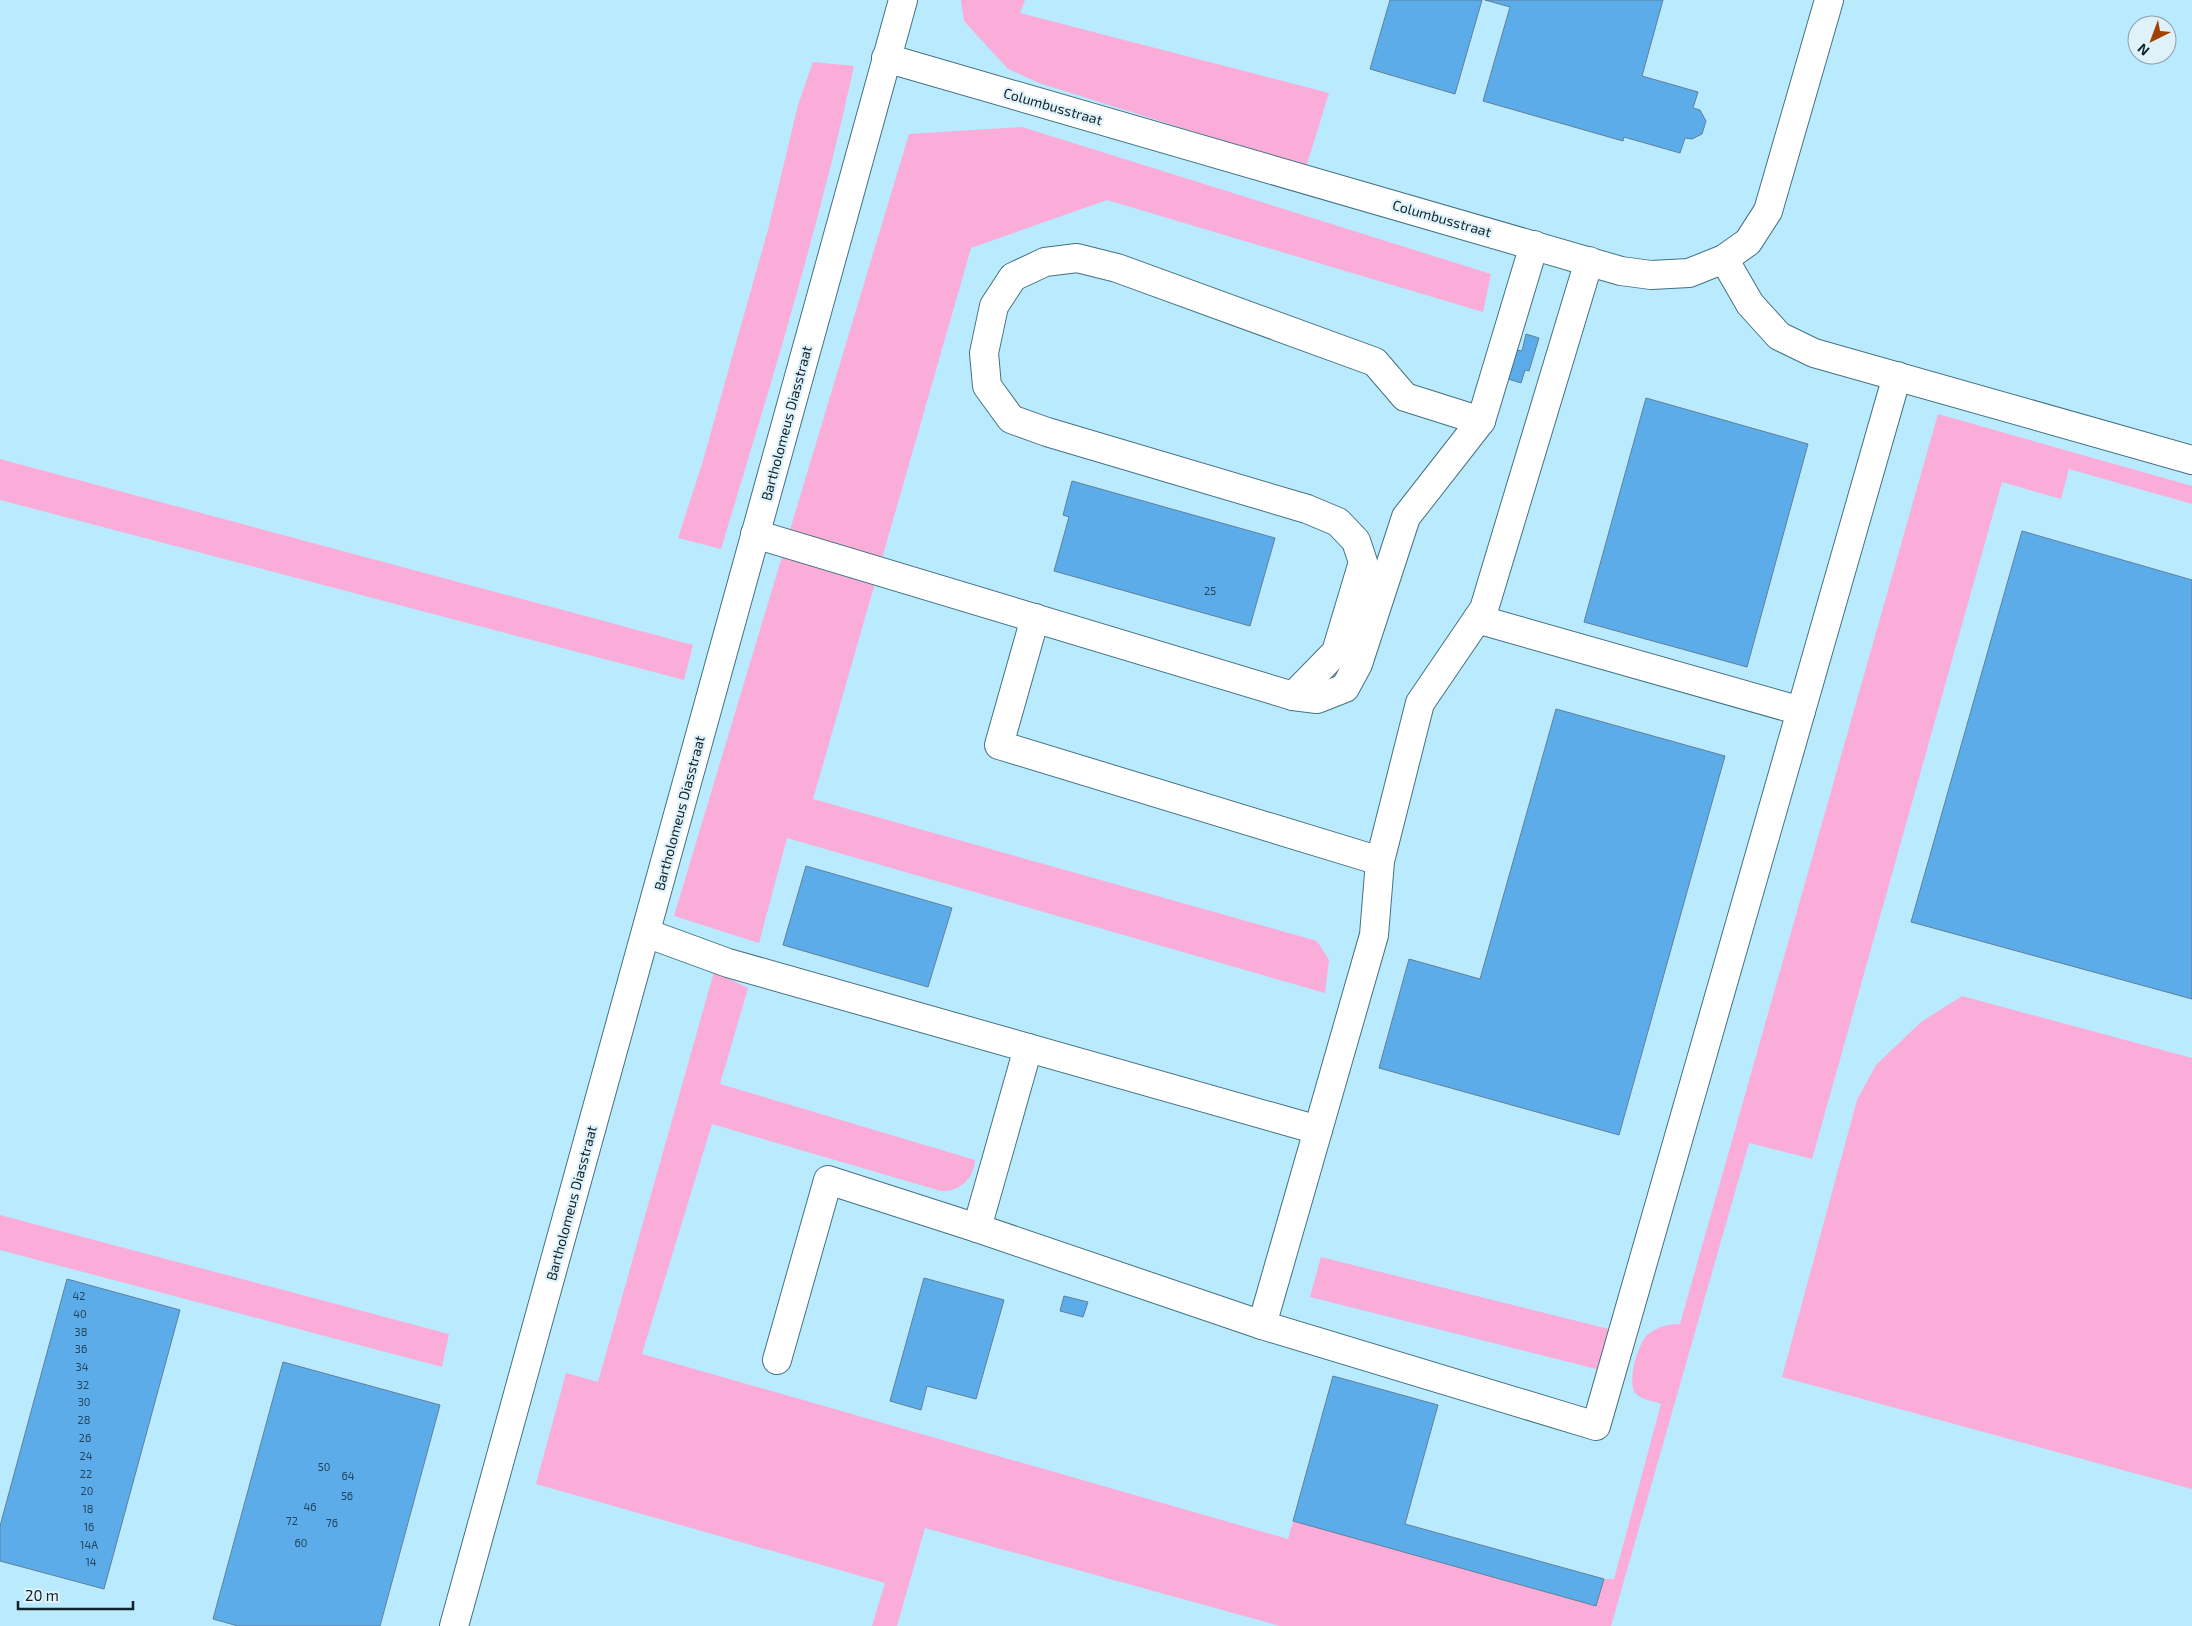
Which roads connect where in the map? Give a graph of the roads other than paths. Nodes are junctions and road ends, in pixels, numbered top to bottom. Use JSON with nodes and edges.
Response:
{"nodes":[{"id":1,"x":903,"y":0,"type":"edge"},
{"id":2,"x":1829,"y":0,"type":"edge"},
{"id":3,"x":886,"y":58,"type":"junction"},
{"id":4,"x":1534,"y":245,"type":"junction"},
{"id":5,"x":1724,"y":259,"type":"junction"},
{"id":6,"x":1590,"y":261,"type":"junction"},
{"id":7,"x":1897,"y":376,"type":"junction"},
{"id":8,"x":1481,"y":422,"type":"junction"},
{"id":9,"x":2192,"y":460,"type":"edge"},
{"id":10,"x":755,"y":534,"type":"junction"},
{"id":11,"x":1035,"y":618,"type":"junction"},
{"id":12,"x":1477,"y":619,"type":"junction"},
{"id":13,"x":1293,"y":696,"type":"junction"},
{"id":14,"x":1801,"y":712,"type":"junction"},
{"id":15,"x":1380,"y":861,"type":"junction"},
{"id":16,"x":646,"y":933,"type":"junction"},
{"id":17,"x":1028,"y":1048,"type":"junction"},
{"id":18,"x":1318,"y":1130,"type":"junction"},
{"id":19,"x":977,"y":1228,"type":"junction"},
{"id":20,"x":1262,"y":1324,"type":"junction"},
{"id":21,"x":777,"y":1360,"type":"dead end"},
{"id":22,"x":454,"y":1626,"type":"edge"}],
"edges":[{"from":1,"to":3,"type":"street","name":"Bartholomeus Diasstraat"},
{"from":2,"to":5,"type":"street","name":"Columbusstraat"},
{"from":3,"to":4,"type":"street","name":"Columbusstraat"},
{"from":3,"to":10,"type":"street","name":"Bartholomeus Diasstraat"},
{"from":4,"to":6,"type":"street","name":"Columbusstraat"},
{"from":4,"to":8,"type":"street"},
{"from":5,"to":6,"type":"street","name":"Columbusstraat"},
{"from":5,"to":7,"type":"street"},
{"from":6,"to":12,"type":"street"},
{"from":7,"to":9,"type":"street"},
{"from":7,"to":14,"type":"street"},
{"from":8,"to":13,"type":"street"},
{"from":8,"to":13,"type":"street"},
{"from":10,"to":11,"type":"street"},
{"from":10,"to":16,"type":"street","name":"Bartholomeus Diasstraat"},
{"from":11,"to":13,"type":"street"},
{"from":11,"to":15,"type":"street"},
{"from":12,"to":14,"type":"street"},
{"from":12,"to":15,"type":"street"},
{"from":14,"to":20,"type":"street"},
{"from":15,"to":18,"type":"street"},
{"from":16,"to":17,"type":"street"},
{"from":16,"to":22,"type":"street","name":"Bartholomeus Diasstraat"},
{"from":17,"to":18,"type":"street"},
{"from":17,"to":19,"type":"street"},
{"from":18,"to":20,"type":"street"},
{"from":19,"to":20,"type":"street"},
{"from":19,"to":21,"type":"street"}]}
